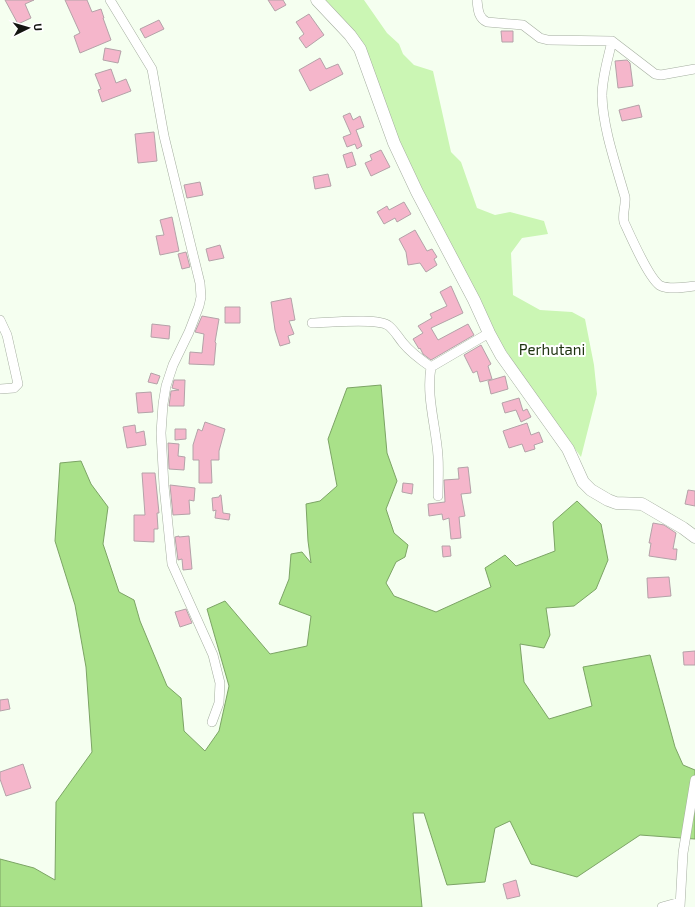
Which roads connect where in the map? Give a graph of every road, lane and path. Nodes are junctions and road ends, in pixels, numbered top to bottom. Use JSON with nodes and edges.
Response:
{"nodes":[{"id":1,"x":110,"y":0,"type":"edge"},
{"id":2,"x":317,"y":0,"type":"edge"},
{"id":3,"x":477,"y":0,"type":"edge"},
{"id":4,"x":612,"y":42,"type":"junction"},
{"id":5,"x":695,"y":69,"type":"edge"},
{"id":6,"x":695,"y":286,"type":"edge"},
{"id":7,"x":0,"y":320,"type":"edge"},
{"id":8,"x":312,"y":323,"type":"dead end"},
{"id":9,"x":489,"y":333,"type":"junction"},
{"id":10,"x":431,"y":367,"type":"junction"},
{"id":11,"x":0,"y":389,"type":"edge"},
{"id":12,"x":438,"y":496,"type":"dead end"},
{"id":13,"x":695,"y":537,"type":"edge"},
{"id":14,"x":212,"y":722,"type":"dead end"},
{"id":15,"x":695,"y":780,"type":"edge"},
{"id":16,"x":680,"y":904,"type":"edge"},
{"id":17,"x":662,"y":907,"type":"edge"}],
"edges":[{"from":1,"to":14,"type":"street"},
{"from":2,"to":9,"type":"street"},
{"from":3,"to":4,"type":"street"},
{"from":4,"to":5,"type":"street"},
{"from":4,"to":6,"type":"street"},
{"from":7,"to":11,"type":"street"},
{"from":8,"to":10,"type":"street"},
{"from":9,"to":10,"type":"street"},
{"from":9,"to":13,"type":"street"},
{"from":10,"to":12,"type":"street"},
{"from":15,"to":16,"type":"street"},
{"from":16,"to":17,"type":"street"}]}
